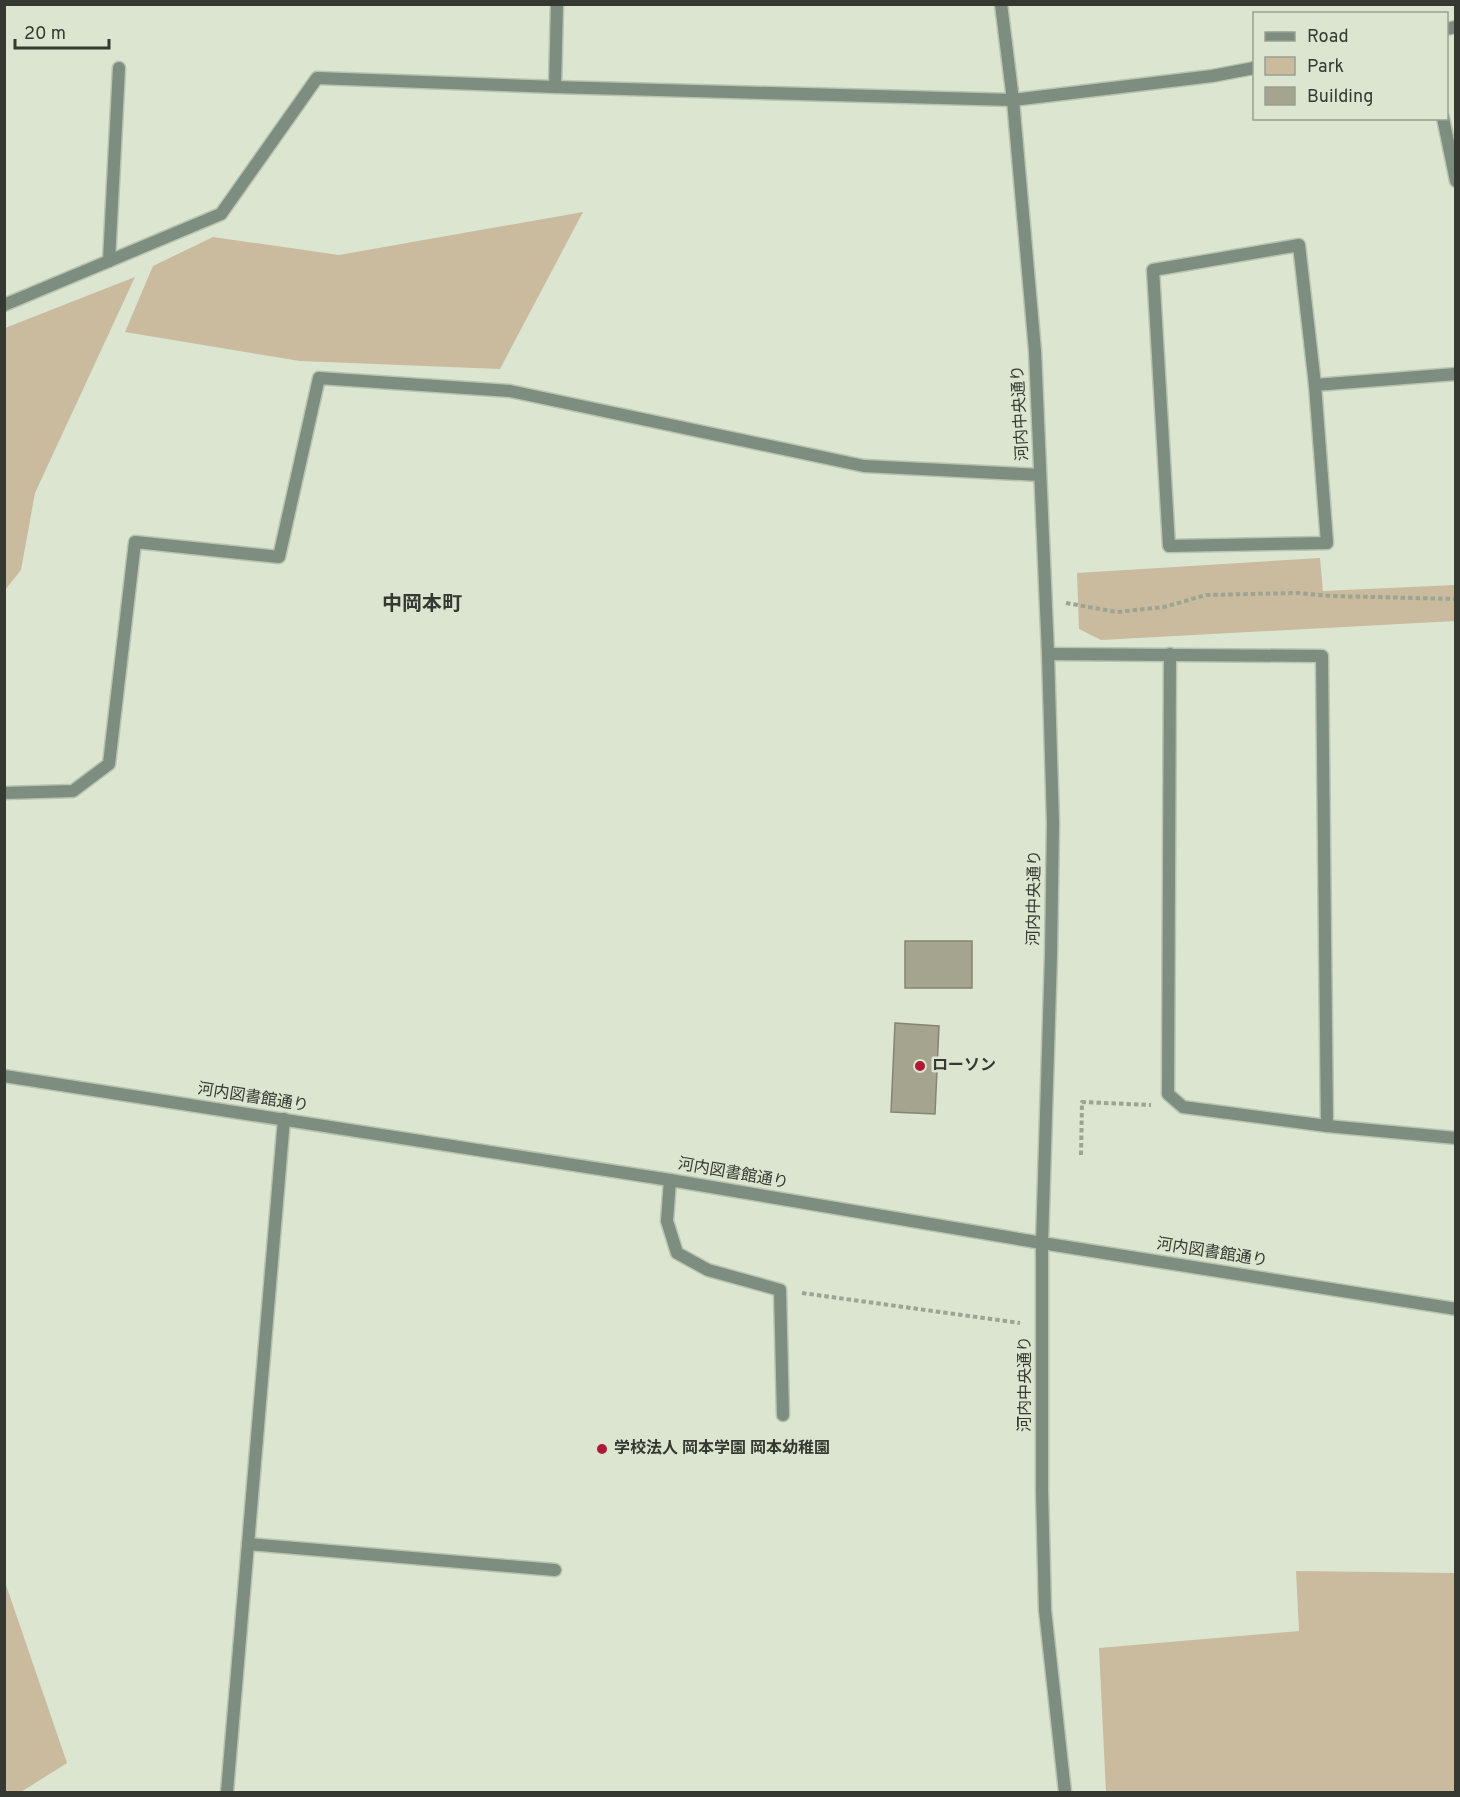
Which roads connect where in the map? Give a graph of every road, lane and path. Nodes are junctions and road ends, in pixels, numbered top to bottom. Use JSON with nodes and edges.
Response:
{"nodes":[{"id":1,"x":557,"y":4,"type":"edge"},
{"id":2,"x":1002,"y":4,"type":"edge"},
{"id":3,"x":119,"y":68,"type":"dead end"},
{"id":4,"x":1253,"y":68,"type":"edge"},
{"id":5,"x":555,"y":87,"type":"junction"},
{"id":6,"x":1013,"y":100,"type":"junction"},
{"id":7,"x":1443,"y":120,"type":"edge"},
{"id":8,"x":1455,"y":180,"type":"edge"},
{"id":9,"x":109,"y":261,"type":"junction"},
{"id":10,"x":4,"y":305,"type":"edge"},
{"id":11,"x":1455,"y":374,"type":"edge"},
{"id":12,"x":1315,"y":385,"type":"junction"},
{"id":13,"x":1040,"y":475,"type":"junction"},
{"id":14,"x":1455,"y":599,"type":"edge"},
{"id":15,"x":1046,"y":600,"type":"junction"},
{"id":16,"x":1048,"y":654,"type":"junction"},
{"id":17,"x":1170,"y":654,"type":"junction"},
{"id":18,"x":4,"y":794,"type":"edge"},
{"id":19,"x":4,"y":1076,"type":"edge"},
{"id":20,"x":1173,"y":1098,"type":"junction"},
{"id":21,"x":284,"y":1119,"type":"junction"},
{"id":22,"x":1327,"y":1126,"type":"junction"},
{"id":23,"x":1455,"y":1138,"type":"edge"},
{"id":24,"x":1081,"y":1155,"type":"dead end"},
{"id":25,"x":670,"y":1180,"type":"junction"},
{"id":26,"x":1042,"y":1243,"type":"junction"},
{"id":27,"x":780,"y":1290,"type":"junction"},
{"id":28,"x":1455,"y":1309,"type":"edge"},
{"id":29,"x":1042,"y":1326,"type":"junction"},
{"id":30,"x":783,"y":1415,"type":"dead end"},
{"id":31,"x":248,"y":1544,"type":"junction"},
{"id":32,"x":555,"y":1570,"type":"dead end"},
{"id":33,"x":226,"y":1792,"type":"edge"},
{"id":34,"x":1065,"y":1792,"type":"edge"}],
"edges":[{"from":1,"to":5,"type":"street"},
{"from":2,"to":6,"type":"street","name":"河内中央通り"},
{"from":3,"to":9,"type":"street"},
{"from":4,"to":6,"type":"street"},
{"from":5,"to":6,"type":"street"},
{"from":5,"to":9,"type":"street"},
{"from":6,"to":13,"type":"street","name":"河内中央通り"},
{"from":7,"to":8,"type":"street"},
{"from":9,"to":10,"type":"street"},
{"from":11,"to":12,"type":"street"},
{"from":12,"to":12,"type":"street"},
{"from":13,"to":15,"type":"street","name":"河内中央通り"},
{"from":13,"to":18,"type":"street"},
{"from":14,"to":15,"type":"path"},
{"from":15,"to":16,"type":"street","name":"河内中央通り"},
{"from":16,"to":17,"type":"street"},
{"from":16,"to":26,"type":"street","name":"河内中央通り"},
{"from":17,"to":20,"type":"street"},
{"from":17,"to":22,"type":"street"},
{"from":19,"to":21,"type":"street","name":"河内図書館通り"},
{"from":20,"to":22,"type":"street"},
{"from":20,"to":24,"type":"path"},
{"from":21,"to":25,"type":"street","name":"河内図書館通り"},
{"from":21,"to":31,"type":"street"},
{"from":22,"to":23,"type":"street"},
{"from":25,"to":26,"type":"street","name":"河内図書館通り"},
{"from":25,"to":27,"type":"street"},
{"from":26,"to":28,"type":"street","name":"河内図書館通り"},
{"from":26,"to":29,"type":"street","name":"河内中央通り"},
{"from":27,"to":29,"type":"path"},
{"from":27,"to":30,"type":"street"},
{"from":29,"to":34,"type":"street","name":"河内中央通り"},
{"from":31,"to":32,"type":"street"},
{"from":31,"to":33,"type":"street"}]}
